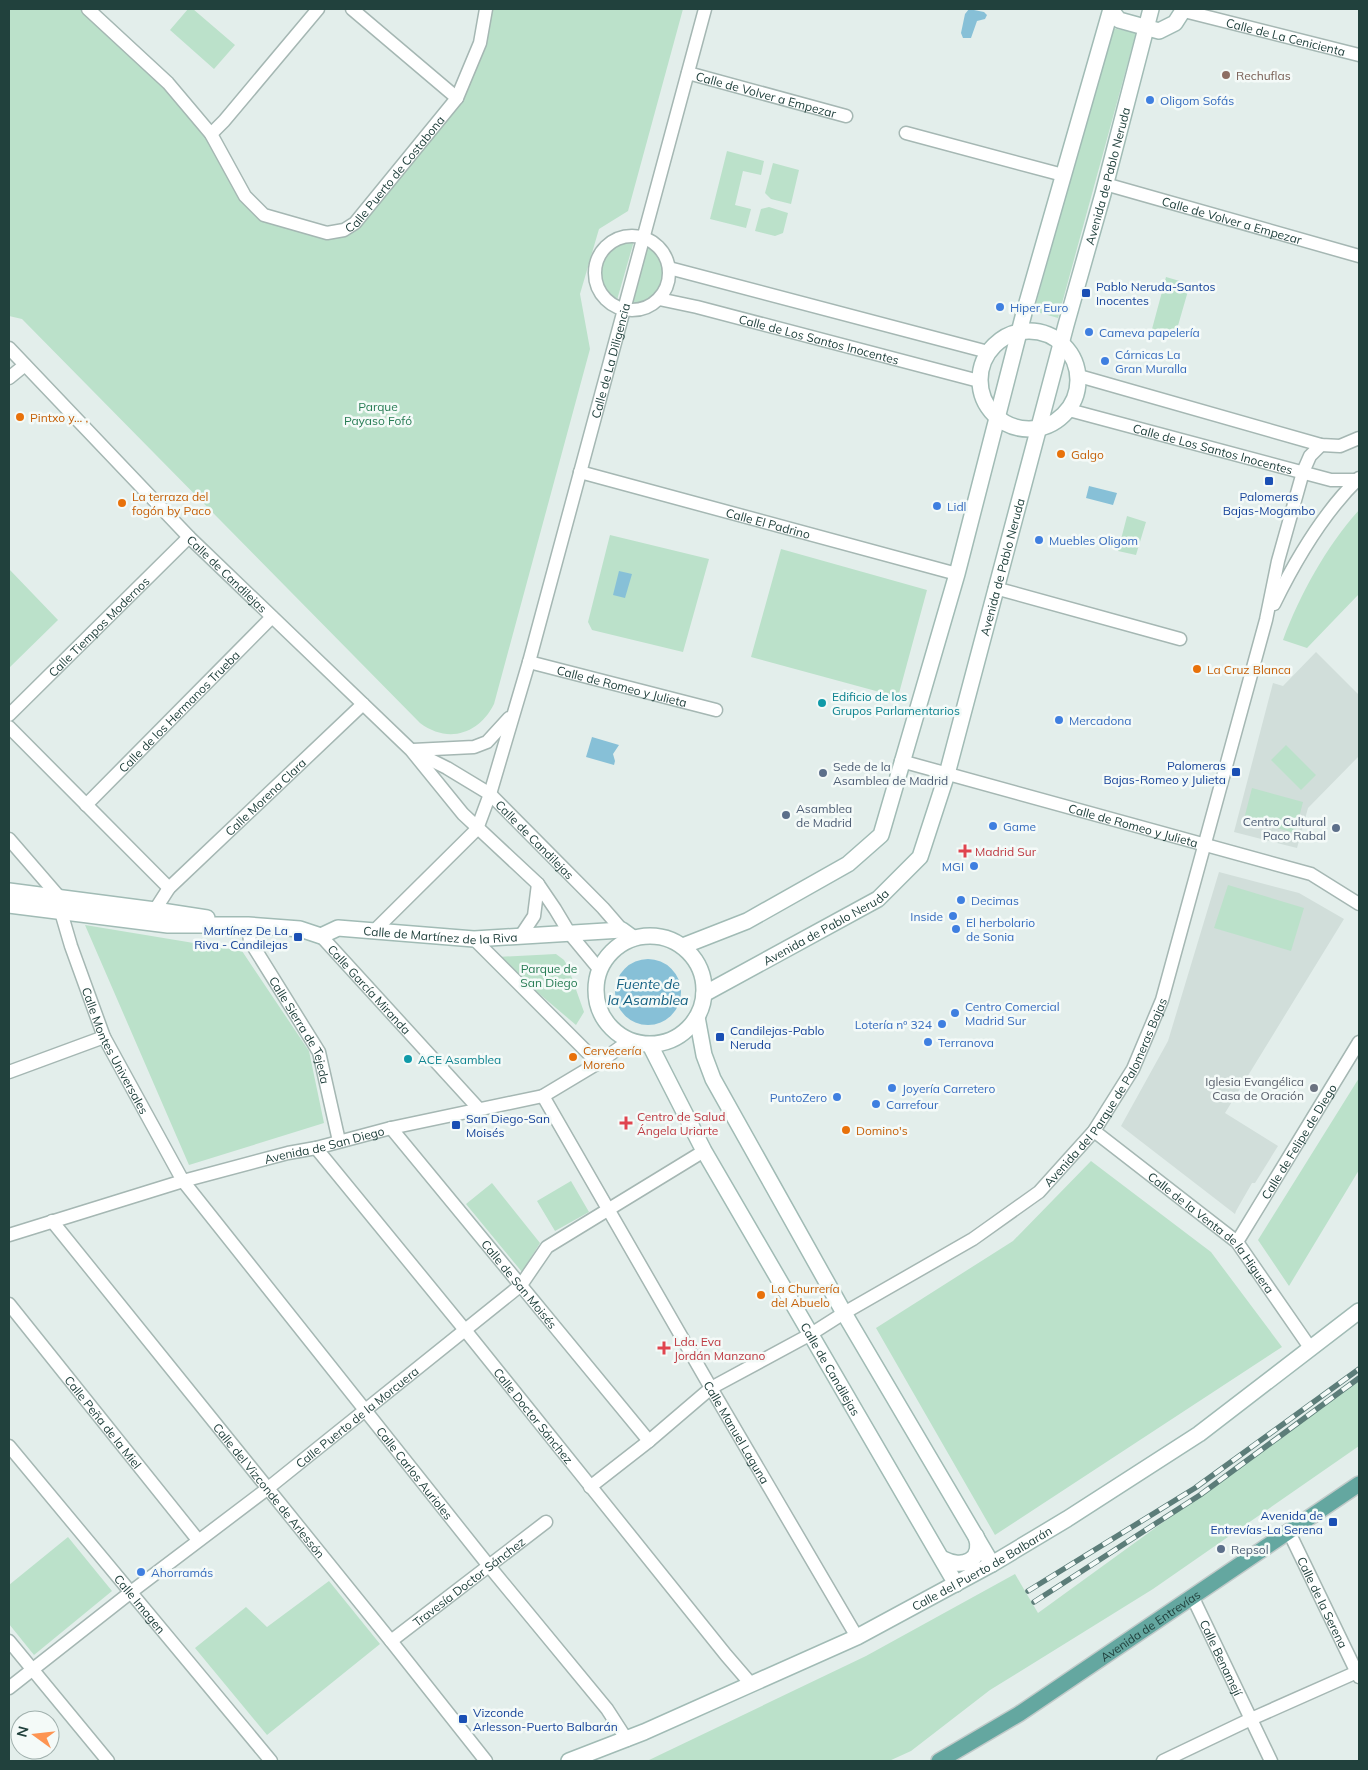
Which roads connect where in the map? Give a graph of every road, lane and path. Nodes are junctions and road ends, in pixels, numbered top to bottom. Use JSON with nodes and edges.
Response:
{"nodes":[{"id":1,"x":88,"y":9,"type":"edge"},
{"id":2,"x":318,"y":9,"type":"edge"},
{"id":3,"x":352,"y":9,"type":"edge"},
{"id":4,"x":486,"y":9,"type":"edge"},
{"id":5,"x":705,"y":9,"type":"edge"},
{"id":6,"x":1111,"y":9,"type":"edge"},
{"id":7,"x":1151,"y":9,"type":"edge"},
{"id":8,"x":1184,"y":10,"type":"edge"},
{"id":9,"x":1145,"y":27,"type":"junction"},
{"id":10,"x":1359,"y":55,"type":"edge"},
{"id":11,"x":688,"y":72,"type":"junction"},
{"id":12,"x":457,"y":98,"type":"junction"},
{"id":13,"x":846,"y":116,"type":"dead end"},
{"id":14,"x":906,"y":133,"type":"dead end"},
{"id":15,"x":211,"y":134,"type":"junction"},
{"id":16,"x":1064,"y":175,"type":"junction"},
{"id":17,"x":1105,"y":184,"type":"junction"},
{"id":18,"x":643,"y":238,"type":"junction"},
{"id":19,"x":1359,"y":256,"type":"edge"},
{"id":20,"x":669,"y":268,"type":"junction"},
{"id":21,"x":659,"y":299,"type":"junction"},
{"id":22,"x":623,"y":309,"type":"junction"},
{"id":23,"x":1019,"y":331,"type":"junction"},
{"id":24,"x":1061,"y":342,"type":"junction"},
{"id":25,"x":9,"y":348,"type":"edge"},
{"id":26,"x":988,"y":352,"type":"junction"},
{"id":27,"x":25,"y":365,"type":"junction"},
{"id":28,"x":1079,"y":376,"type":"junction"},
{"id":29,"x":9,"y":378,"type":"edge"},
{"id":30,"x":979,"y":381,"type":"junction"},
{"id":31,"x":1069,"y":410,"type":"junction"},
{"id":32,"x":997,"y":419,"type":"junction"},
{"id":33,"x":1038,"y":429,"type":"junction"},
{"id":34,"x":1359,"y":438,"type":"edge"},
{"id":35,"x":1321,"y":445,"type":"junction"},
{"id":36,"x":580,"y":472,"type":"junction"},
{"id":37,"x":1304,"y":472,"type":"junction"},
{"id":38,"x":1358,"y":479,"type":"edge"},
{"id":39,"x":189,"y":537,"type":"junction"},
{"id":40,"x":957,"y":574,"type":"junction"},
{"id":41,"x":995,"y":588,"type":"junction"},
{"id":42,"x":272,"y":617,"type":"junction"},
{"id":43,"x":1266,"y":620,"type":"junction"},
{"id":44,"x":1180,"y":639,"type":"dead end"},
{"id":45,"x":528,"y":662,"type":"junction"},
{"id":46,"x":363,"y":704,"type":"junction"},
{"id":47,"x":716,"y":710,"type":"dead end"},
{"id":48,"x":514,"y":712,"type":"junction"},
{"id":49,"x":9,"y":715,"type":"edge"},
{"id":50,"x":9,"y":727,"type":"edge"},
{"id":51,"x":411,"y":750,"type":"junction"},
{"id":52,"x":901,"y":761,"type":"junction"},
{"id":53,"x":946,"y":774,"type":"junction"},
{"id":54,"x":490,"y":794,"type":"junction"},
{"id":55,"x":86,"y":805,"type":"junction"},
{"id":56,"x":477,"y":829,"type":"junction"},
{"id":57,"x":9,"y":839,"type":"edge"},
{"id":58,"x":1205,"y":846,"type":"junction"},
{"id":59,"x":538,"y":884,"type":"junction"},
{"id":60,"x":169,"y":888,"type":"junction"},
{"id":61,"x":10,"y":896,"type":"edge"},
{"id":62,"x":1359,"y":904,"type":"edge"},
{"id":63,"x":60,"y":905,"type":"junction"},
{"id":64,"x":155,"y":910,"type":"junction"},
{"id":65,"x":147,"y":923,"type":"junction"},
{"id":66,"x":248,"y":925,"type":"junction"},
{"id":67,"x":374,"y":931,"type":"junction"},
{"id":68,"x":570,"y":934,"type":"junction"},
{"id":69,"x":627,"y":934,"type":"junction"},
{"id":70,"x":322,"y":936,"type":"junction"},
{"id":71,"x":520,"y":937,"type":"junction"},
{"id":72,"x":474,"y":939,"type":"junction"},
{"id":73,"x":683,"y":946,"type":"junction"},
{"id":74,"x":599,"y":969,"type":"junction"},
{"id":75,"x":704,"y":994,"type":"junction"},
{"id":76,"x":697,"y":1017,"type":"junction"},
{"id":77,"x":104,"y":1037,"type":"junction"},
{"id":78,"x":629,"y":1041,"type":"junction"},
{"id":79,"x":1359,"y":1042,"type":"edge"},
{"id":80,"x":650,"y":1045,"type":"junction"},
{"id":81,"x":598,"y":1062,"type":"junction"},
{"id":82,"x":9,"y":1072,"type":"edge"},
{"id":83,"x":543,"y":1096,"type":"junction"},
{"id":84,"x":479,"y":1108,"type":"junction"},
{"id":85,"x":391,"y":1128,"type":"junction"},
{"id":86,"x":1094,"y":1131,"type":"junction"},
{"id":87,"x":339,"y":1141,"type":"junction"},
{"id":88,"x":316,"y":1148,"type":"junction"},
{"id":89,"x":704,"y":1151,"type":"junction"},
{"id":90,"x":183,"y":1181,"type":"junction"},
{"id":91,"x":608,"y":1209,"type":"junction"},
{"id":92,"x":52,"y":1221,"type":"junction"},
{"id":93,"x":9,"y":1235,"type":"edge"},
{"id":94,"x":1237,"y":1242,"type":"junction"},
{"id":95,"x":521,"y":1285,"type":"junction"},
{"id":96,"x":9,"y":1304,"type":"edge"},
{"id":97,"x":1359,"y":1311,"type":"edge"},
{"id":98,"x":844,"y":1313,"type":"junction"},
{"id":99,"x":465,"y":1330,"type":"junction"},
{"id":100,"x":811,"y":1334,"type":"junction"},
{"id":101,"x":1311,"y":1349,"type":"junction"},
{"id":102,"x":711,"y":1388,"type":"junction"},
{"id":103,"x":365,"y":1410,"type":"junction"},
{"id":104,"x":649,"y":1441,"type":"junction"},
{"id":105,"x":9,"y":1446,"type":"edge"},
{"id":106,"x":1359,"y":1484,"type":"edge"},
{"id":107,"x":590,"y":1487,"type":"junction"},
{"id":108,"x":267,"y":1489,"type":"junction"},
{"id":109,"x":546,"y":1522,"type":"dead end"},
{"id":110,"x":1289,"y":1532,"type":"junction"},
{"id":111,"x":976,"y":1536,"type":"junction"},
{"id":112,"x":198,"y":1540,"type":"junction"},
{"id":113,"x":943,"y":1560,"type":"junction"},
{"id":114,"x":992,"y":1564,"type":"junction"},
{"id":115,"x":490,"y":1566,"type":"junction"},
{"id":116,"x":956,"y":1584,"type":"junction"},
{"id":117,"x":131,"y":1592,"type":"junction"},
{"id":118,"x":1193,"y":1598,"type":"junction"},
{"id":119,"x":857,"y":1637,"type":"junction"},
{"id":120,"x":9,"y":1641,"type":"edge"},
{"id":121,"x":391,"y":1641,"type":"junction"},
{"id":122,"x":33,"y":1669,"type":"junction"},
{"id":123,"x":1358,"y":1674,"type":"edge"},
{"id":124,"x":751,"y":1684,"type":"junction"},
{"id":125,"x":9,"y":1688,"type":"edge"},
{"id":126,"x":1251,"y":1719,"type":"junction"},
{"id":127,"x":627,"y":1740,"type":"junction"},
{"id":128,"x":108,"y":1761,"type":"edge"},
{"id":129,"x":271,"y":1761,"type":"edge"},
{"id":130,"x":486,"y":1761,"type":"edge"},
{"id":131,"x":569,"y":1761,"type":"edge"},
{"id":132,"x":939,"y":1761,"type":"edge"},
{"id":133,"x":1163,"y":1761,"type":"edge"},
{"id":134,"x":1271,"y":1761,"type":"edge"}],
"edges":[{"from":1,"to":15,"type":"street","name":"Calle Puerto de Costabona"},
{"from":2,"to":15,"type":"street"},
{"from":3,"to":12,"type":"street"},
{"from":4,"to":12,"type":"street","name":"Calle Puerto de Costabona"},
{"from":5,"to":11,"type":"street","name":"Calle de La Diligencia"},
{"from":6,"to":9,"type":"street"},
{"from":6,"to":16,"type":"street"},
{"from":7,"to":9,"type":"street","name":"Avenida de Pablo Neruda"},
{"from":8,"to":9,"type":"street"},
{"from":8,"to":10,"type":"street","name":"Calle de La Cenicienta"},
{"from":9,"to":17,"type":"street","name":"Avenida de Pablo Neruda"},
{"from":11,"to":13,"type":"street","name":"Calle de Volver a Empezar"},
{"from":11,"to":18,"type":"street","name":"Calle de La Diligencia"},
{"from":12,"to":15,"type":"street","name":"Calle Puerto de Costabona"},
{"from":14,"to":16,"type":"street"},
{"from":16,"to":23,"type":"street"},
{"from":17,"to":19,"type":"street","name":"Calle de Volver a Empezar"},
{"from":17,"to":24,"type":"street","name":"Avenida de Pablo Neruda"},
{"from":18,"to":20,"type":"street"},
{"from":18,"to":22,"type":"street","name":"Calle de La Diligencia"},
{"from":18,"to":22,"type":"street"},
{"from":20,"to":21,"type":"street"},
{"from":20,"to":26,"type":"street"},
{"from":21,"to":22,"type":"street"},
{"from":21,"to":30,"type":"street","name":"Calle de Los Santos Inocentes"},
{"from":22,"to":36,"type":"street","name":"Calle de La Diligencia"},
{"from":23,"to":24,"type":"street"},
{"from":23,"to":26,"type":"street"},
{"from":23,"to":32,"type":"street"},
{"from":24,"to":28,"type":"street"},
{"from":24,"to":33,"type":"street","name":"Avenida de Pablo Neruda"},
{"from":25,"to":27,"type":"street","name":"Calle de Candilejas"},
{"from":26,"to":30,"type":"street"},
{"from":27,"to":29,"type":"street"},
{"from":27,"to":39,"type":"street","name":"Calle de Candilejas"},
{"from":28,"to":31,"type":"street"},
{"from":28,"to":35,"type":"street"},
{"from":30,"to":32,"type":"street"},
{"from":31,"to":33,"type":"street"},
{"from":31,"to":37,"type":"street","name":"Calle de Los Santos Inocentes"},
{"from":32,"to":33,"type":"street"},
{"from":32,"to":40,"type":"street"},
{"from":33,"to":41,"type":"street","name":"Avenida de Pablo Neruda"},
{"from":34,"to":35,"type":"street"},
{"from":35,"to":37,"type":"street","name":"Avenida del Parque de Palomeras Bajas"},
{"from":36,"to":40,"type":"street","name":"Calle El Padrino"},
{"from":36,"to":45,"type":"street","name":"Calle de La Diligencia"},
{"from":37,"to":38,"type":"street","name":"Calle de Los Santos Inocentes"},
{"from":37,"to":43,"type":"street","name":"Avenida del Parque de Palomeras Bajas"},
{"from":38,"to":43,"type":"street","name":"Avenida del Parque de Palomeras Bajas"},
{"from":39,"to":42,"type":"street","name":"Calle de Candilejas"},
{"from":39,"to":49,"type":"street","name":"Calle Tiempos Modernos"},
{"from":40,"to":52,"type":"street"},
{"from":41,"to":44,"type":"street"},
{"from":41,"to":53,"type":"street","name":"Avenida de Pablo Neruda"},
{"from":42,"to":46,"type":"street","name":"Calle de Candilejas"},
{"from":42,"to":55,"type":"street","name":"Calle de los Hermanos Trueba"},
{"from":43,"to":58,"type":"street","name":"Avenida del Parque de Palomeras Bajas"},
{"from":45,"to":47,"type":"street","name":"Calle de Romeo y Julieta"},
{"from":45,"to":48,"type":"street","name":"Calle de La Diligencia"},
{"from":46,"to":51,"type":"street","name":"Calle de Candilejas"},
{"from":46,"to":60,"type":"street","name":"Calle Morena Clara"},
{"from":48,"to":51,"type":"street","name":"Calle de La Diligencia"},
{"from":48,"to":54,"type":"street","name":"Calle de La Diligencia"},
{"from":50,"to":55,"type":"street"},
{"from":51,"to":54,"type":"street","name":"Calle de Candilejas"},
{"from":51,"to":56,"type":"street","name":"Calle de Candilejas"},
{"from":52,"to":53,"type":"street","name":"Calle de Romeo y Julieta"},
{"from":52,"to":73,"type":"street"},
{"from":53,"to":58,"type":"street","name":"Calle de Romeo y Julieta"},
{"from":53,"to":75,"type":"street","name":"Avenida de Pablo Neruda"},
{"from":54,"to":56,"type":"street","name":"Calle de La Diligencia"},
{"from":54,"to":69,"type":"street","name":"Calle de Candilejas"},
{"from":55,"to":60,"type":"street"},
{"from":56,"to":59,"type":"street","name":"Calle de Candilejas"},
{"from":56,"to":67,"type":"street","name":"Calle de La Diligencia"},
{"from":57,"to":63,"type":"street"},
{"from":58,"to":62,"type":"street","name":"Calle de Romeo y Julieta"},
{"from":58,"to":86,"type":"street","name":"Avenida del Parque de Palomeras Bajas"},
{"from":59,"to":68,"type":"street","name":"Calle de Candilejas"},
{"from":59,"to":71,"type":"street"},
{"from":60,"to":64,"type":"street","name":"Calle Morena Clara"},
{"from":61,"to":63,"type":"street"},
{"from":63,"to":64,"type":"street"},
{"from":63,"to":65,"type":"street"},
{"from":63,"to":77,"type":"street","name":"Calle Montes Universales"},
{"from":64,"to":65,"type":"street","name":"Calle Morena Clara"},
{"from":64,"to":66,"type":"street"},
{"from":65,"to":66,"type":"street"},
{"from":66,"to":70,"type":"street"},
{"from":66,"to":87,"type":"street","name":"Calle Sierra de Tejeda"},
{"from":67,"to":70,"type":"street","name":"Calle de Martínez de la Riva"},
{"from":67,"to":72,"type":"street","name":"Calle de Martínez de la Riva"},
{"from":68,"to":69,"type":"street","name":"Calle de Martínez de la Riva"},
{"from":68,"to":71,"type":"street","name":"Calle de Martínez de la Riva"},
{"from":68,"to":74,"type":"street","name":"Calle de Candilejas"},
{"from":69,"to":73,"type":"street"},
{"from":69,"to":74,"type":"street"},
{"from":70,"to":84,"type":"street","name":"Calle García Miranda"},
{"from":71,"to":72,"type":"street","name":"Calle de Martínez de la Riva"},
{"from":72,"to":81,"type":"street"},
{"from":73,"to":75,"type":"street"},
{"from":74,"to":78,"type":"street"},
{"from":75,"to":76,"type":"street"},
{"from":76,"to":80,"type":"street"},
{"from":76,"to":98,"type":"street"},
{"from":77,"to":82,"type":"street"},
{"from":77,"to":90,"type":"street","name":"Calle Montes Universales"},
{"from":78,"to":80,"type":"street"},
{"from":78,"to":81,"type":"street","name":"Avenida de San Diego"},
{"from":79,"to":94,"type":"street","name":"Calle de Felipe de Diego"},
{"from":80,"to":89,"type":"street","name":"Calle de Candilejas"},
{"from":81,"to":83,"type":"street","name":"Avenida de San Diego"},
{"from":83,"to":84,"type":"street","name":"Avenida de San Diego"},
{"from":83,"to":91,"type":"street","name":"Calle Manuel Laguna"},
{"from":84,"to":85,"type":"street","name":"Avenida de San Diego"},
{"from":85,"to":87,"type":"street","name":"Avenida de San Diego"},
{"from":85,"to":95,"type":"street","name":"Calle de San Moisés"},
{"from":86,"to":94,"type":"street","name":"Calle de la Venta de la Higuera"},
{"from":86,"to":98,"type":"street","name":"Avenida del Parque de Palomeras Bajas"},
{"from":87,"to":88,"type":"street","name":"Avenida de San Diego"},
{"from":88,"to":90,"type":"street","name":"Avenida de San Diego"},
{"from":88,"to":99,"type":"street","name":"Calle Doctor Sánchez"},
{"from":89,"to":91,"type":"street","name":"Calle Puerto de la Morcuera"},
{"from":89,"to":100,"type":"street","name":"Calle de Candilejas"},
{"from":90,"to":92,"type":"street","name":"Avenida de San Diego"},
{"from":90,"to":103,"type":"street","name":"Calle Carlos Aurioles"},
{"from":91,"to":95,"type":"street","name":"Calle Puerto de la Morcuera"},
{"from":91,"to":102,"type":"street","name":"Calle Manuel Laguna"},
{"from":92,"to":93,"type":"street","name":"Avenida de San Diego"},
{"from":92,"to":108,"type":"street","name":"Calle del Vizconde de Arlessón"},
{"from":94,"to":101,"type":"street","name":"Calle de la Venta de la Higuera"},
{"from":95,"to":99,"type":"street","name":"Calle Puerto de la Morcuera"},
{"from":95,"to":104,"type":"street","name":"Calle de San Moisés"},
{"from":96,"to":112,"type":"street","name":"Calle Peña de la Miel"},
{"from":97,"to":101,"type":"street","name":"Calle del Puerto de Balbarán"},
{"from":98,"to":100,"type":"street","name":"Avenida del Parque de Palomeras Bajas"},
{"from":98,"to":111,"type":"street"},
{"from":99,"to":103,"type":"street","name":"Calle Puerto de la Morcuera"},
{"from":99,"to":107,"type":"street","name":"Calle Doctor Sánchez"},
{"from":100,"to":102,"type":"street","name":"Avenida del Parque de Palomeras Bajas"},
{"from":100,"to":113,"type":"street","name":"Calle de Candilejas"},
{"from":101,"to":114,"type":"street","name":"Calle del Puerto de Balbarán"},
{"from":102,"to":104,"type":"street"},
{"from":102,"to":119,"type":"street","name":"Calle Manuel Laguna"},
{"from":103,"to":108,"type":"street","name":"Calle Puerto de la Morcuera"},
{"from":103,"to":115,"type":"street","name":"Calle Carlos Aurioles"},
{"from":104,"to":107,"type":"street"},
{"from":105,"to":117,"type":"street","name":"Calle Imagen"},
{"from":106,"to":110,"type":"main road","name":"Avenida de Entrevías"},
{"from":107,"to":124,"type":"street","name":"Calle Doctor Sánchez"},
{"from":108,"to":112,"type":"street","name":"Calle Puerto de la Morcuera"},
{"from":108,"to":121,"type":"street","name":"Calle del Vizconde de Arlessón"},
{"from":109,"to":115,"type":"street","name":"Travesía Doctor Sánchez"},
{"from":110,"to":118,"type":"main road","name":"Avenida de Entrevías"},
{"from":110,"to":123,"type":"street","name":"Calle de la Serena"},
{"from":111,"to":113,"type":"street"},
{"from":111,"to":114,"type":"street"},
{"from":112,"to":117,"type":"street","name":"Calle Puerto de la Morcuera"},
{"from":113,"to":116,"type":"street","name":"Calle de Candilejas"},
{"from":114,"to":116,"type":"street","name":"Calle del Puerto de Balbarán"},
{"from":115,"to":121,"type":"street","name":"Travesía Doctor Sánchez"},
{"from":115,"to":127,"type":"street","name":"Calle Carlos Aurioles"},
{"from":116,"to":119,"type":"street","name":"Calle del Puerto de Balbarán"},
{"from":117,"to":122,"type":"street","name":"Calle Puerto de la Morcuera"},
{"from":117,"to":129,"type":"street","name":"Calle Imagen"},
{"from":118,"to":126,"type":"street","name":"Calle Benamejí"},
{"from":118,"to":132,"type":"main road","name":"Avenida de Entrevías"},
{"from":119,"to":124,"type":"street","name":"Calle del Puerto de Balbarán"},
{"from":120,"to":122,"type":"street"},
{"from":121,"to":130,"type":"street","name":"Calle del Vizconde de Arlessón"},
{"from":122,"to":125,"type":"street","name":"Calle Puerto de la Morcuera"},
{"from":122,"to":128,"type":"street"},
{"from":123,"to":126,"type":"street","name":"Calle de la Serena"},
{"from":124,"to":127,"type":"street","name":"Calle del Puerto de Balbarán"},
{"from":126,"to":133,"type":"street"},
{"from":126,"to":134,"type":"street","name":"Calle Benamejí"},
{"from":127,"to":131,"type":"street","name":"Calle del Puerto de Balbarán"}]}
